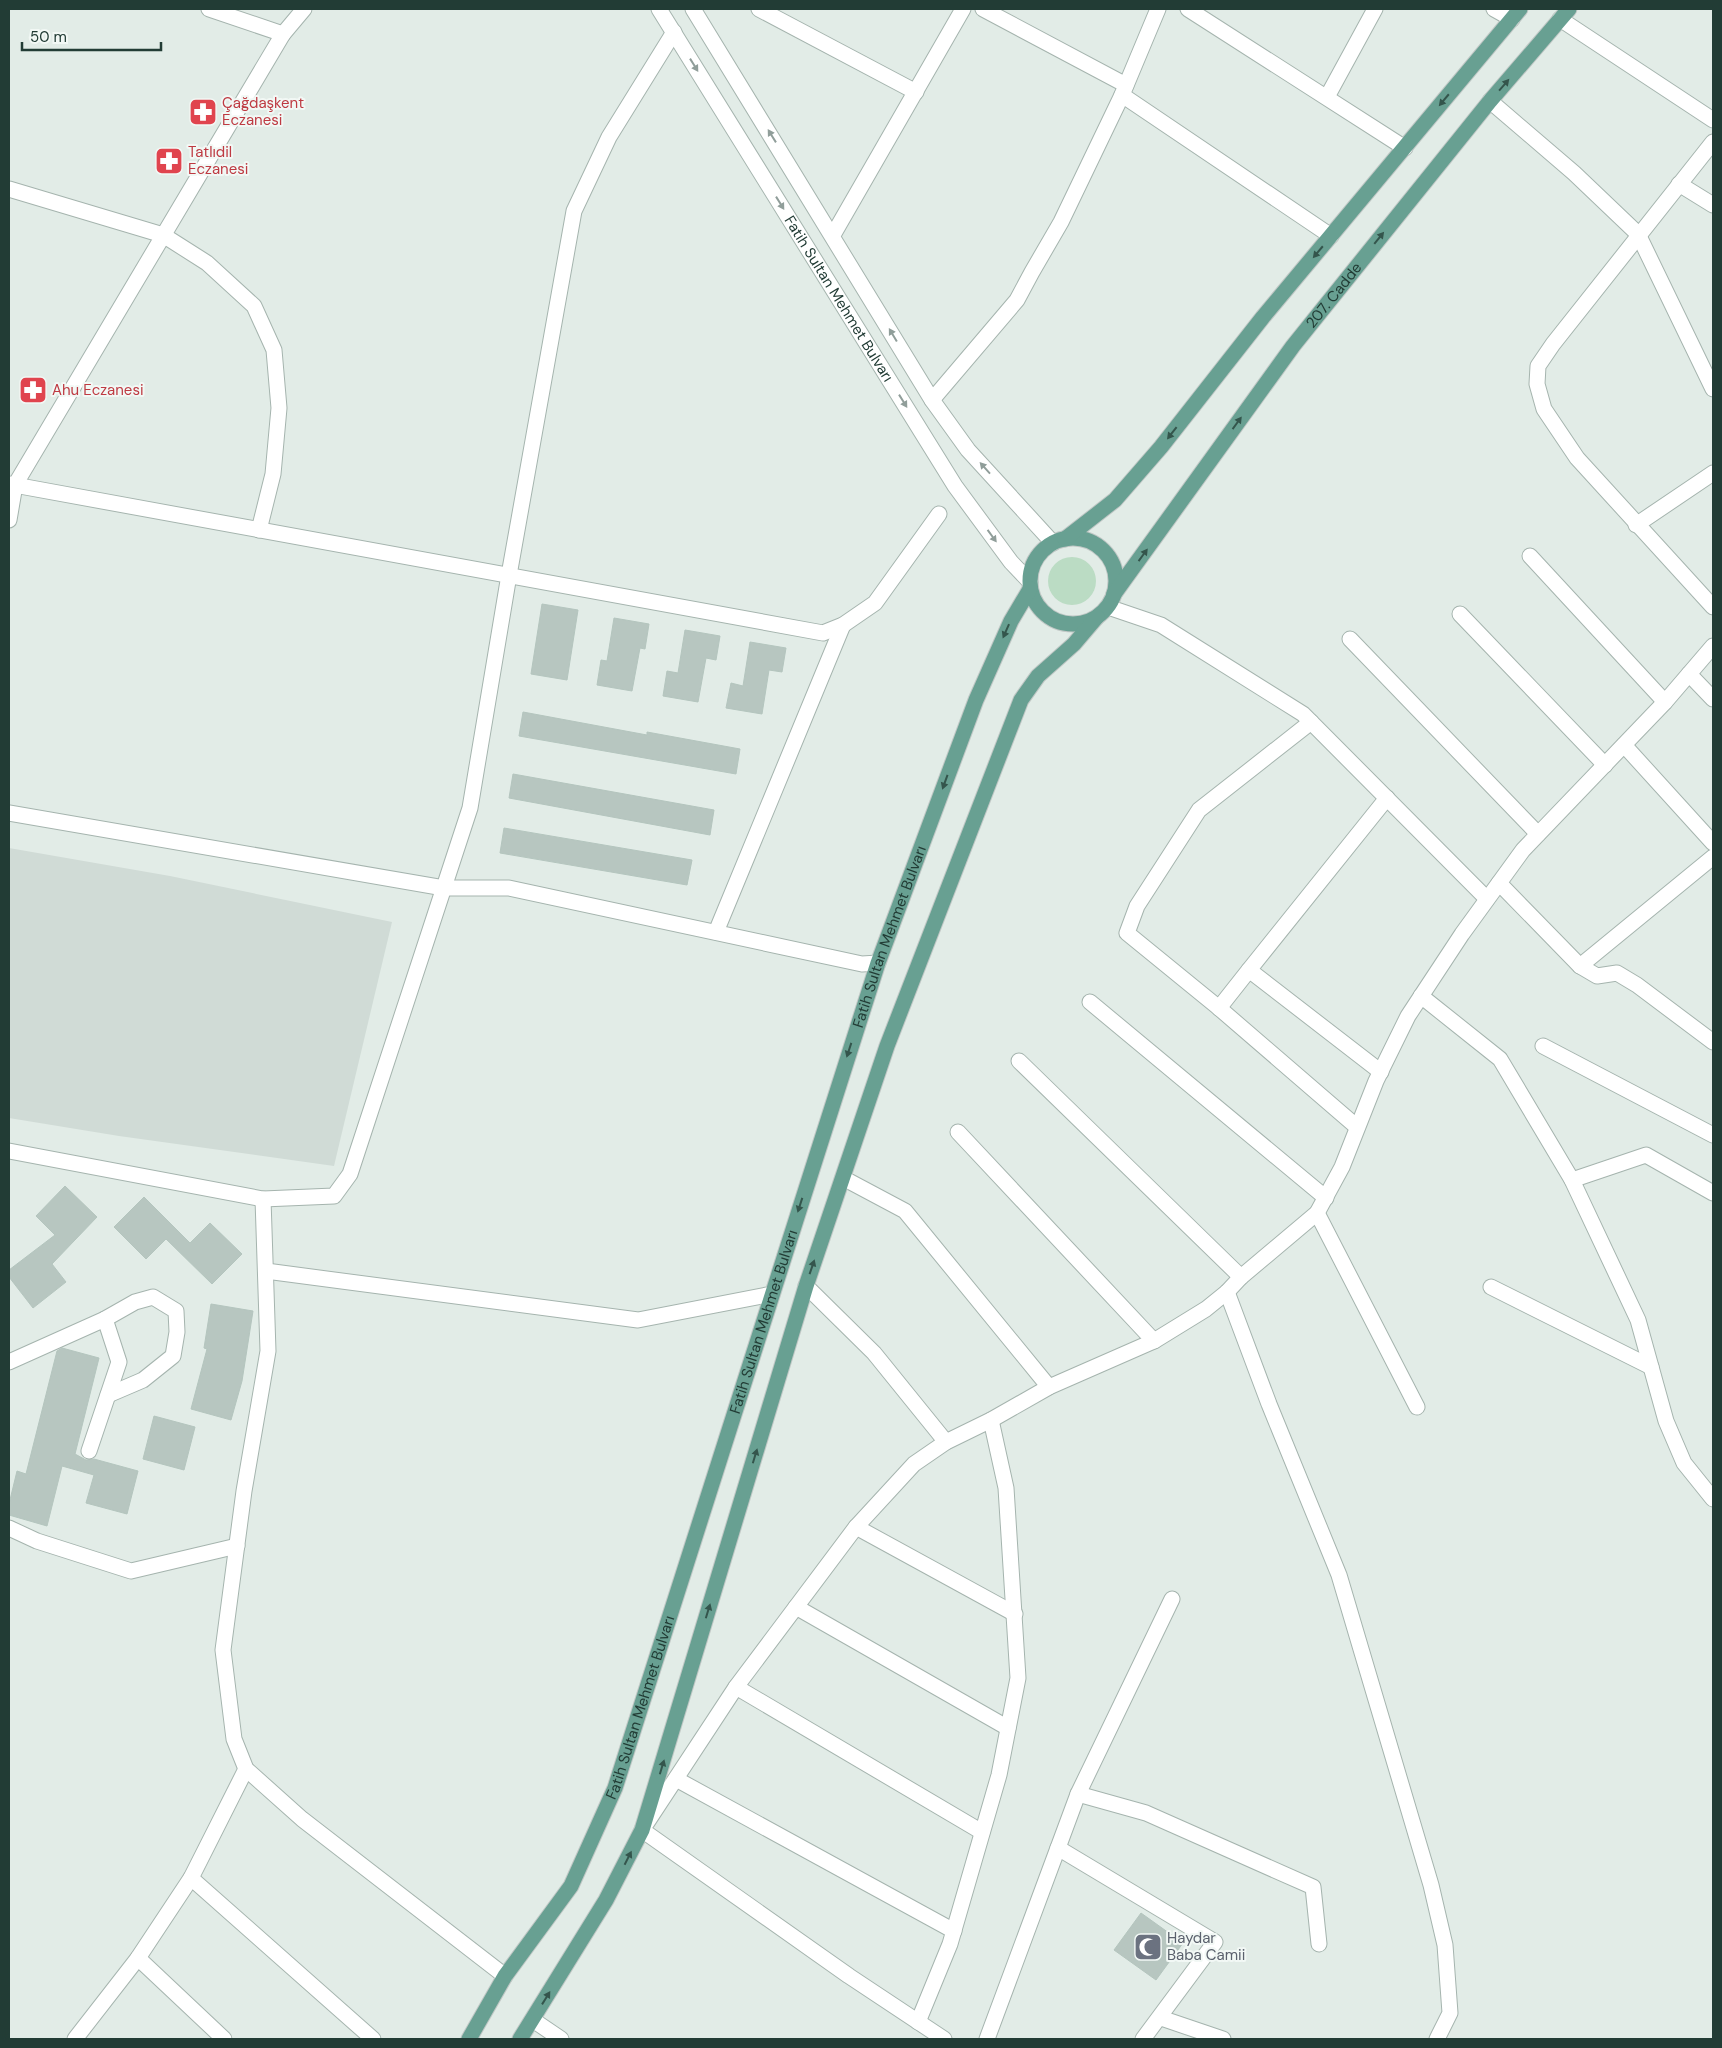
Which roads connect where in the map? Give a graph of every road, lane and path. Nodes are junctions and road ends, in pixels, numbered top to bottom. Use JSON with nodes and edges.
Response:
{"nodes":[{"id":1,"x":209,"y":9,"type":"edge"},
{"id":2,"x":304,"y":9,"type":"edge"},
{"id":3,"x":659,"y":9,"type":"edge"},
{"id":4,"x":694,"y":9,"type":"edge"},
{"id":5,"x":759,"y":9,"type":"edge"},
{"id":6,"x":963,"y":9,"type":"edge"},
{"id":7,"x":983,"y":9,"type":"edge"},
{"id":8,"x":1158,"y":9,"type":"edge"},
{"id":9,"x":1188,"y":9,"type":"edge"},
{"id":10,"x":1375,"y":9,"type":"edge"},
{"id":11,"x":1494,"y":9,"type":"edge"},
{"id":12,"x":1516,"y":14,"type":"edge"},
{"id":13,"x":1564,"y":14,"type":"edge"},
{"id":14,"x":674,"y":32,"type":"junction"},
{"id":15,"x":283,"y":34,"type":"junction"},
{"id":16,"x":1124,"y":90,"type":"junction"},
{"id":17,"x":916,"y":92,"type":"junction"},
{"id":18,"x":1327,"y":97,"type":"junction"},
{"id":19,"x":1490,"y":101,"type":"junction"},
{"id":20,"x":1713,"y":120,"type":"edge"},
{"id":21,"x":1713,"y":142,"type":"edge"},
{"id":22,"x":1405,"y":148,"type":"junction"},
{"id":23,"x":1679,"y":184,"type":"junction"},
{"id":24,"x":9,"y":189,"type":"edge"},
{"id":25,"x":1713,"y":205,"type":"edge"},
{"id":26,"x":1638,"y":234,"type":"junction"},
{"id":27,"x":163,"y":235,"type":"junction"},
{"id":28,"x":833,"y":235,"type":"junction"},
{"id":29,"x":1331,"y":236,"type":"junction"},
{"id":30,"x":1713,"y":389,"type":"edge"},
{"id":31,"x":932,"y":400,"type":"junction"},
{"id":32,"x":1713,"y":473,"type":"edge"},
{"id":33,"x":12,"y":485,"type":"edge"},
{"id":34,"x":939,"y":514,"type":"dead end"},
{"id":35,"x":9,"y":520,"type":"edge"},
{"id":36,"x":1636,"y":525,"type":"junction"},
{"id":37,"x":259,"y":530,"type":"junction"},
{"id":38,"x":1059,"y":541,"type":"junction"},
{"id":39,"x":1530,"y":556,"type":"dead end"},
{"id":40,"x":508,"y":575,"type":"junction"},
{"id":41,"x":1030,"y":586,"type":"junction"},
{"id":42,"x":1106,"y":606,"type":"junction"},
{"id":43,"x":1713,"y":607,"type":"edge"},
{"id":44,"x":1460,"y":614,"type":"dead end"},
{"id":45,"x":843,"y":625,"type":"junction"},
{"id":46,"x":1350,"y":639,"type":"dead end"},
{"id":47,"x":1713,"y":646,"type":"edge"},
{"id":48,"x":1689,"y":674,"type":"junction"},
{"id":49,"x":1713,"y":699,"type":"edge"},
{"id":50,"x":1665,"y":702,"type":"junction"},
{"id":51,"x":1311,"y":722,"type":"junction"},
{"id":52,"x":1624,"y":745,"type":"junction"},
{"id":53,"x":1605,"y":765,"type":"junction"},
{"id":54,"x":1387,"y":798,"type":"junction"},
{"id":55,"x":9,"y":813,"type":"edge"},
{"id":56,"x":1538,"y":834,"type":"junction"},
{"id":57,"x":1713,"y":843,"type":"edge"},
{"id":58,"x":1713,"y":857,"type":"edge"},
{"id":59,"x":1499,"y":883,"type":"junction"},
{"id":60,"x":444,"y":888,"type":"junction"},
{"id":61,"x":1487,"y":899,"type":"junction"},
{"id":62,"x":716,"y":932,"type":"junction"},
{"id":63,"x":878,"y":963,"type":"junction"},
{"id":64,"x":1580,"y":966,"type":"junction"},
{"id":65,"x":1249,"y":970,"type":"junction"},
{"id":66,"x":1421,"y":996,"type":"junction"},
{"id":67,"x":1090,"y":1002,"type":"dead end"},
{"id":68,"x":1219,"y":1008,"type":"junction"},
{"id":69,"x":1713,"y":1042,"type":"edge"},
{"id":70,"x":1543,"y":1046,"type":"dead end"},
{"id":71,"x":1019,"y":1061,"type":"dead end"},
{"id":72,"x":1381,"y":1072,"type":"junction"},
{"id":73,"x":1358,"y":1127,"type":"junction"},
{"id":74,"x":958,"y":1132,"type":"dead end"},
{"id":75,"x":1713,"y":1135,"type":"edge"},
{"id":76,"x":9,"y":1152,"type":"edge"},
{"id":77,"x":843,"y":1178,"type":"junction"},
{"id":78,"x":1572,"y":1180,"type":"junction"},
{"id":79,"x":1713,"y":1193,"type":"edge"},
{"id":80,"x":1326,"y":1198,"type":"junction"},
{"id":81,"x":264,"y":1199,"type":"junction"},
{"id":82,"x":1317,"y":1213,"type":"junction"},
{"id":83,"x":266,"y":1271,"type":"junction"},
{"id":84,"x":1241,"y":1276,"type":"junction"},
{"id":85,"x":806,"y":1286,"type":"junction"},
{"id":86,"x":1491,"y":1287,"type":"dead end"},
{"id":87,"x":1227,"y":1292,"type":"junction"},
{"id":88,"x":772,"y":1294,"type":"junction"},
{"id":89,"x":105,"y":1319,"type":"junction"},
{"id":90,"x":1154,"y":1341,"type":"junction"},
{"id":91,"x":9,"y":1348,"type":"edge"},
{"id":92,"x":9,"y":1352,"type":"edge"},
{"id":93,"x":9,"y":1362,"type":"edge"},
{"id":94,"x":1651,"y":1366,"type":"junction"},
{"id":95,"x":1049,"y":1387,"type":"junction"},
{"id":96,"x":108,"y":1395,"type":"junction"},
{"id":97,"x":1417,"y":1407,"type":"dead end"},
{"id":98,"x":991,"y":1420,"type":"junction"},
{"id":99,"x":946,"y":1442,"type":"junction"},
{"id":100,"x":89,"y":1451,"type":"dead end"},
{"id":101,"x":1713,"y":1499,"type":"edge"},
{"id":102,"x":856,"y":1527,"type":"junction"},
{"id":103,"x":9,"y":1528,"type":"edge"},
{"id":104,"x":237,"y":1546,"type":"junction"},
{"id":105,"x":1172,"y":1599,"type":"dead end"},
{"id":106,"x":796,"y":1607,"type":"junction"},
{"id":107,"x":1014,"y":1614,"type":"junction"},
{"id":108,"x":736,"y":1687,"type":"junction"},
{"id":109,"x":1008,"y":1728,"type":"junction"},
{"id":110,"x":246,"y":1769,"type":"junction"},
{"id":111,"x":676,"y":1779,"type":"junction"},
{"id":112,"x":1078,"y":1794,"type":"junction"},
{"id":113,"x":642,"y":1830,"type":"junction"},
{"id":114,"x":982,"y":1832,"type":"junction"},
{"id":115,"x":1058,"y":1848,"type":"junction"},
{"id":116,"x":191,"y":1878,"type":"junction"},
{"id":117,"x":954,"y":1931,"type":"junction"},
{"id":118,"x":1319,"y":1944,"type":"dead end"},
{"id":119,"x":138,"y":1958,"type":"junction"},
{"id":120,"x":505,"y":1976,"type":"junction"},
{"id":121,"x":1161,"y":2018,"type":"junction"},
{"id":122,"x":533,"y":2020,"type":"junction"},
{"id":123,"x":918,"y":2022,"type":"junction"},
{"id":124,"x":74,"y":2039,"type":"edge"},
{"id":125,"x":224,"y":2039,"type":"edge"},
{"id":126,"x":372,"y":2039,"type":"edge"},
{"id":127,"x":468,"y":2039,"type":"edge"},
{"id":128,"x":520,"y":2039,"type":"edge"},
{"id":129,"x":561,"y":2039,"type":"edge"},
{"id":130,"x":944,"y":2039,"type":"edge"},
{"id":131,"x":987,"y":2039,"type":"edge"},
{"id":132,"x":1143,"y":2039,"type":"edge"},
{"id":133,"x":1223,"y":2039,"type":"edge"},
{"id":134,"x":1437,"y":2039,"type":"edge"}],
"edges":[{"from":1,"to":15,"type":"street"},
{"from":2,"to":15,"type":"street"},
{"from":3,"to":14,"type":"street","name":"Fatih Sultan Mehmet Bulvarı"},
{"from":28,"to":4,"type":"street","name":"Fatih Sultan Mehmet Bulvarı","one_way":true},
{"from":5,"to":17,"type":"street"},
{"from":6,"to":17,"type":"street"},
{"from":7,"to":16,"type":"street"},
{"from":8,"to":16,"type":"street"},
{"from":9,"to":18,"type":"street"},
{"from":10,"to":18,"type":"street"},
{"from":11,"to":12,"type":"street"},
{"from":12,"to":22,"type":"main road","one_way":true},
{"from":19,"to":13,"type":"main road","name":"207. Cadde","one_way":true},
{"from":13,"to":20,"type":"street"},
{"from":14,"to":40,"type":"street"},
{"from":14,"to":41,"type":"street","name":"Fatih Sultan Mehmet Bulvarı","one_way":true},
{"from":15,"to":27,"type":"street"},
{"from":16,"to":29,"type":"street"},
{"from":16,"to":31,"type":"street"},
{"from":17,"to":28,"type":"street"},
{"from":18,"to":22,"type":"street"},
{"from":19,"to":26,"type":"street"},
{"from":42,"to":19,"type":"main road","name":"207. Cadde","one_way":true},
{"from":21,"to":23,"type":"street"},
{"from":22,"to":29,"type":"main road"},
{"from":23,"to":25,"type":"street"},
{"from":23,"to":26,"type":"street"},
{"from":24,"to":27,"type":"street"},
{"from":26,"to":30,"type":"street"},
{"from":26,"to":36,"type":"street"},
{"from":27,"to":33,"type":"street"},
{"from":27,"to":37,"type":"street"},
{"from":31,"to":28,"type":"street","name":"Fatih Sultan Mehmet Bulvarı","one_way":true},
{"from":29,"to":38,"type":"main road","one_way":true},
{"from":38,"to":31,"type":"street","name":"Fatih Sultan Mehmet Bulvarı","one_way":true},
{"from":32,"to":36,"type":"street"},
{"from":33,"to":35,"type":"street"},
{"from":33,"to":37,"type":"street"},
{"from":34,"to":45,"type":"street"},
{"from":36,"to":43,"type":"street"},
{"from":37,"to":40,"type":"street"},
{"from":38,"to":41,"type":"main road"},
{"from":38,"to":42,"type":"main road"},
{"from":39,"to":50,"type":"street"},
{"from":40,"to":45,"type":"street"},
{"from":40,"to":60,"type":"street"},
{"from":41,"to":42,"type":"main road"},
{"from":41,"to":63,"type":"main road","name":"Fatih Sultan Mehmet Bulvarı","one_way":true},
{"from":42,"to":51,"type":"street"},
{"from":42,"to":77,"type":"main road","name":"Fatih Sultan Mehmet Bulvarı"},
{"from":44,"to":53,"type":"street"},
{"from":45,"to":62,"type":"street"},
{"from":46,"to":56,"type":"street"},
{"from":47,"to":48,"type":"street"},
{"from":48,"to":49,"type":"street"},
{"from":48,"to":50,"type":"street"},
{"from":50,"to":52,"type":"street"},
{"from":51,"to":54,"type":"street"},
{"from":51,"to":68,"type":"street"},
{"from":52,"to":53,"type":"street"},
{"from":52,"to":57,"type":"street"},
{"from":53,"to":56,"type":"street"},
{"from":54,"to":61,"type":"street"},
{"from":54,"to":65,"type":"street"},
{"from":55,"to":60,"type":"street"},
{"from":56,"to":59,"type":"street"},
{"from":58,"to":64,"type":"street"},
{"from":59,"to":61,"type":"street"},
{"from":59,"to":64,"type":"street"},
{"from":60,"to":62,"type":"street"},
{"from":60,"to":81,"type":"street"},
{"from":61,"to":66,"type":"street"},
{"from":62,"to":63,"type":"street"},
{"from":63,"to":88,"type":"main road","name":"Fatih Sultan Mehmet Bulvarı","one_way":true},
{"from":64,"to":69,"type":"street"},
{"from":65,"to":68,"type":"street"},
{"from":65,"to":72,"type":"street"},
{"from":66,"to":72,"type":"street"},
{"from":66,"to":78,"type":"street"},
{"from":67,"to":80,"type":"street"},
{"from":68,"to":73,"type":"street"},
{"from":70,"to":75,"type":"street"},
{"from":71,"to":84,"type":"street"},
{"from":72,"to":73,"type":"street"},
{"from":73,"to":80,"type":"street"},
{"from":74,"to":90,"type":"street"},
{"from":76,"to":81,"type":"street"},
{"from":85,"to":77,"type":"main road","name":"Fatih Sultan Mehmet Bulvarı","one_way":true},
{"from":77,"to":95,"type":"street"},
{"from":78,"to":79,"type":"street"},
{"from":78,"to":94,"type":"street"},
{"from":80,"to":82,"type":"street"},
{"from":81,"to":83,"type":"street"},
{"from":82,"to":84,"type":"street"},
{"from":82,"to":97,"type":"street"},
{"from":83,"to":88,"type":"street"},
{"from":83,"to":104,"type":"street"},
{"from":84,"to":87,"type":"street"},
{"from":85,"to":99,"type":"street"},
{"from":113,"to":85,"type":"main road","name":"Fatih Sultan Mehmet Bulvarı","one_way":true},
{"from":86,"to":94,"type":"street"},
{"from":87,"to":90,"type":"street"},
{"from":87,"to":134,"type":"street"},
{"from":88,"to":120,"type":"main road","name":"Fatih Sultan Mehmet Bulvarı"},
{"from":89,"to":93,"type":"street"},
{"from":89,"to":96,"type":"street"},
{"from":89,"to":96,"type":"street"},
{"from":90,"to":95,"type":"street"},
{"from":91,"to":92,"type":"street"},
{"from":94,"to":101,"type":"street"},
{"from":95,"to":98,"type":"street"},
{"from":96,"to":100,"type":"street"},
{"from":98,"to":99,"type":"street"},
{"from":98,"to":107,"type":"street"},
{"from":99,"to":102,"type":"street"},
{"from":102,"to":106,"type":"street"},
{"from":102,"to":107,"type":"street"},
{"from":103,"to":104,"type":"street"},
{"from":104,"to":110,"type":"street"},
{"from":105,"to":112,"type":"street"},
{"from":106,"to":108,"type":"street"},
{"from":106,"to":109,"type":"street"},
{"from":107,"to":109,"type":"street"},
{"from":108,"to":111,"type":"street"},
{"from":108,"to":114,"type":"street"},
{"from":109,"to":114,"type":"street"},
{"from":110,"to":116,"type":"street"},
{"from":110,"to":120,"type":"street"},
{"from":111,"to":113,"type":"street"},
{"from":111,"to":117,"type":"street"},
{"from":112,"to":115,"type":"street"},
{"from":112,"to":118,"type":"street"},
{"from":122,"to":113,"type":"main road","name":"Fatih Sultan Mehmet Bulvarı","one_way":true},
{"from":113,"to":123,"type":"street"},
{"from":114,"to":117,"type":"street"},
{"from":115,"to":121,"type":"street"},
{"from":115,"to":131,"type":"street"},
{"from":116,"to":119,"type":"street"},
{"from":116,"to":126,"type":"street"},
{"from":117,"to":123,"type":"street"},
{"from":119,"to":124,"type":"street"},
{"from":119,"to":125,"type":"street"},
{"from":120,"to":127,"type":"main road","name":"Fatih Sultan Mehmet Bulvarı"},
{"from":121,"to":132,"type":"street"},
{"from":121,"to":133,"type":"street"},
{"from":122,"to":128,"type":"main road","name":"Fatih Sultan Mehmet Bulvarı"},
{"from":122,"to":129,"type":"street"},
{"from":123,"to":130,"type":"street"}]}
